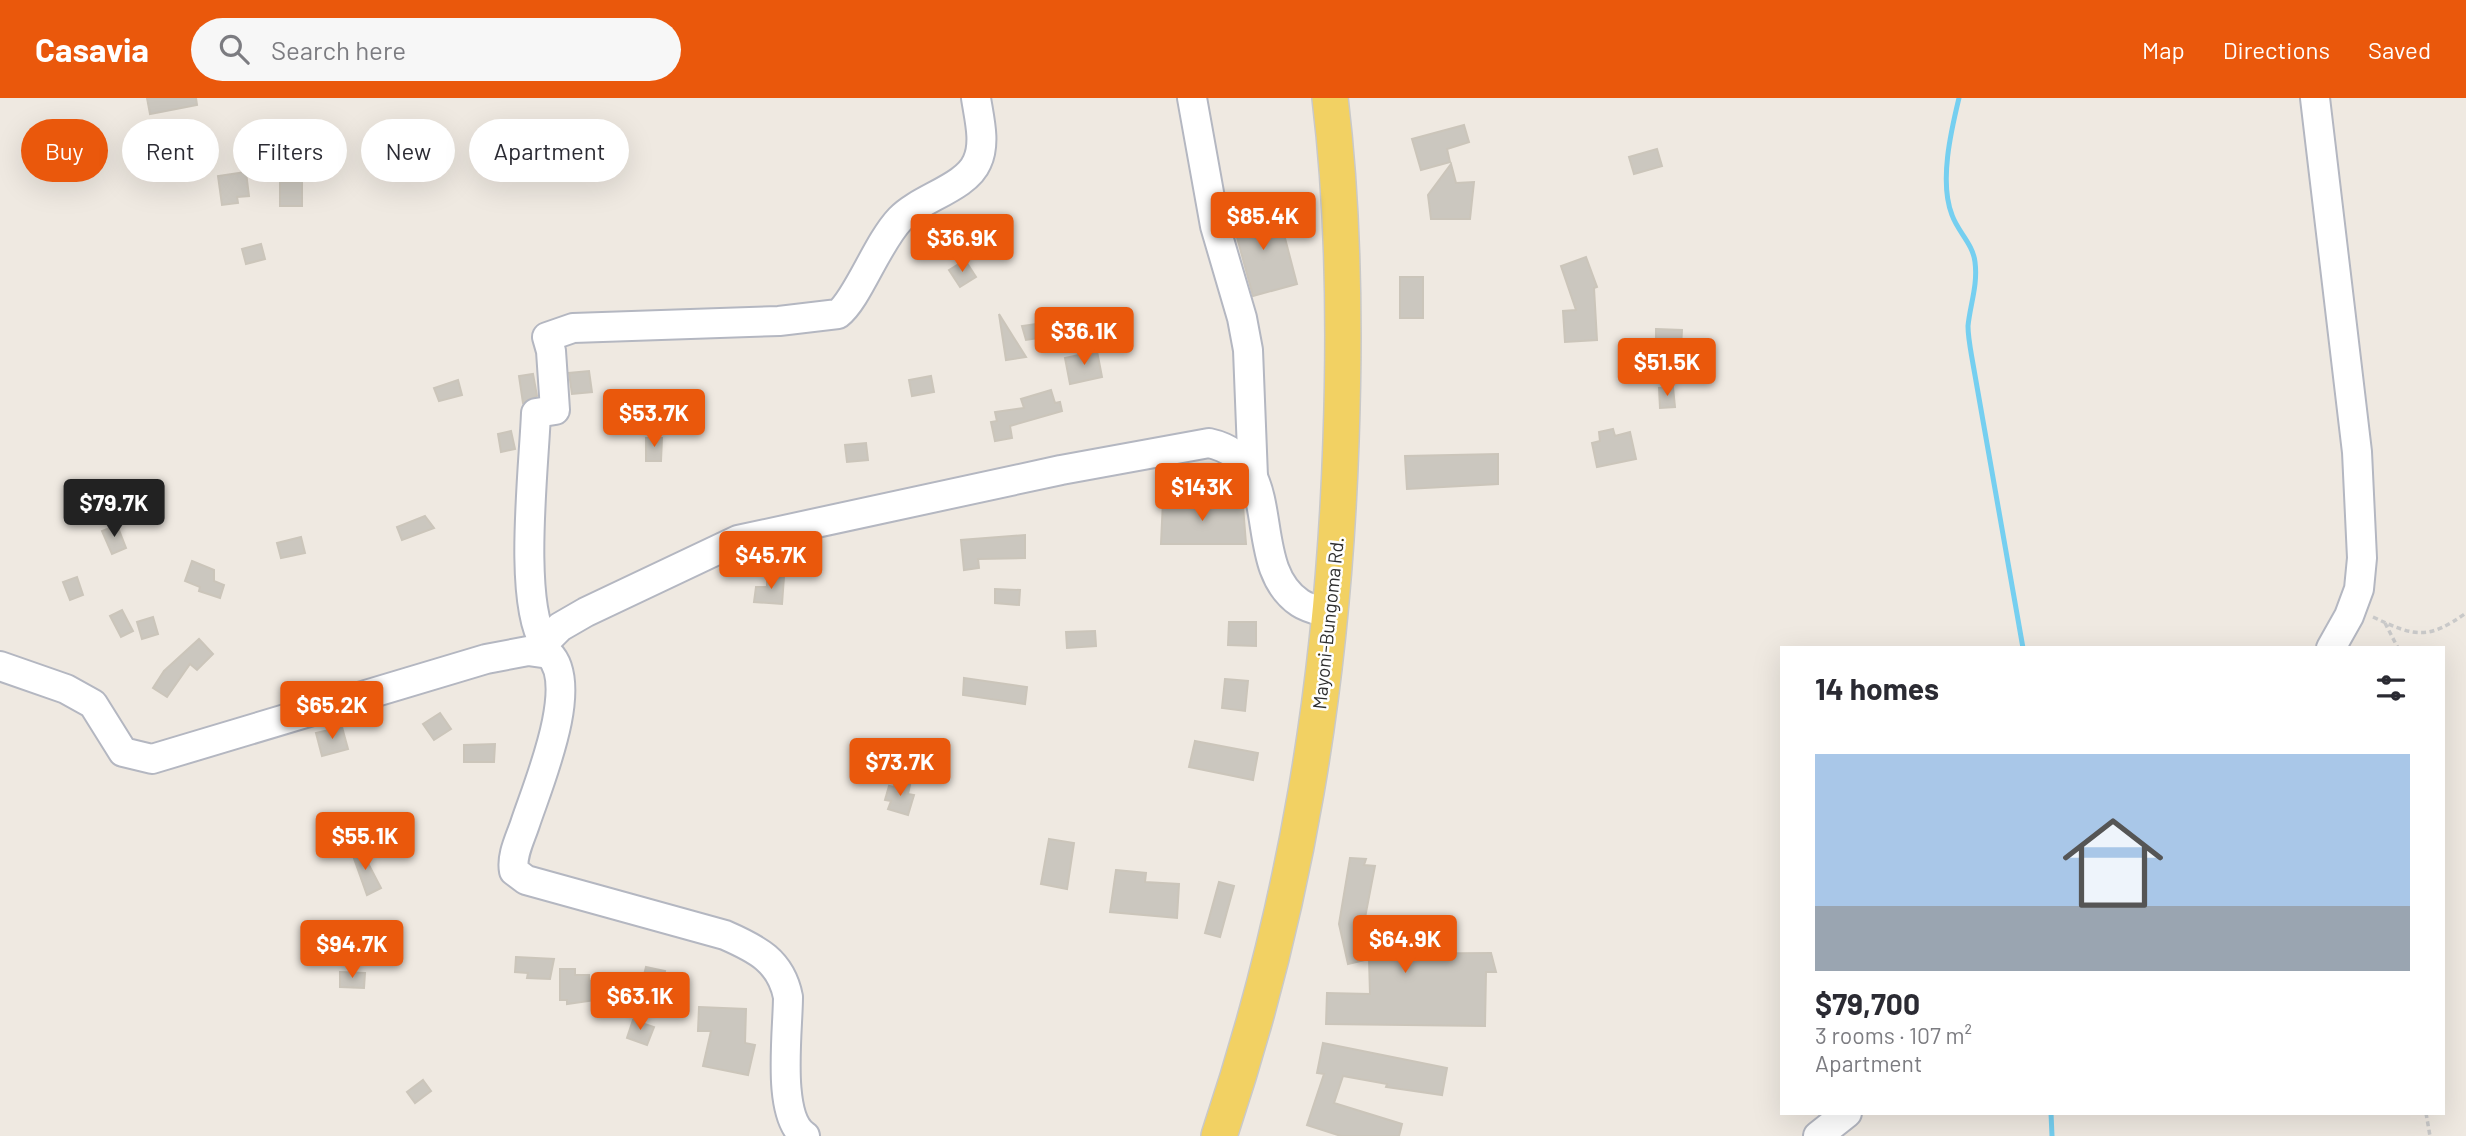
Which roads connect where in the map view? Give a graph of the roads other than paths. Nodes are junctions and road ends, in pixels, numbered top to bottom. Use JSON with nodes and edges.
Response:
{"nodes":[{"id":1,"x":976,"y":98,"type":"edge"},
{"id":2,"x":1192,"y":98,"type":"edge"},
{"id":3,"x":1330,"y":98,"type":"edge"},
{"id":4,"x":2315,"y":98,"type":"edge"},
{"id":5,"x":1253,"y":478,"type":"junction"},
{"id":6,"x":1331,"y":614,"type":"junction"},
{"id":7,"x":540,"y":646,"type":"junction"},
{"id":8,"x":2332,"y":646,"type":"edge"},
{"id":9,"x":0,"y":666,"type":"edge"},
{"id":10,"x":1844,"y":1115,"type":"edge"},
{"id":11,"x":798,"y":1134,"type":"edge"},
{"id":12,"x":1219,"y":1136,"type":"edge"},
{"id":13,"x":1818,"y":1136,"type":"edge"}],
"edges":[{"from":1,"to":7,"type":"street"},
{"from":2,"to":5,"type":"street"},
{"from":3,"to":6,"type":"main road","name":"Mayoni-Bungoma Rd."},
{"from":4,"to":8,"type":"street"},
{"from":5,"to":6,"type":"street"},
{"from":5,"to":7,"type":"street"},
{"from":6,"to":12,"type":"main road","name":"Mayoni-Bungoma Rd."},
{"from":7,"to":9,"type":"street"},
{"from":7,"to":11,"type":"street"},
{"from":10,"to":13,"type":"street"}]}
